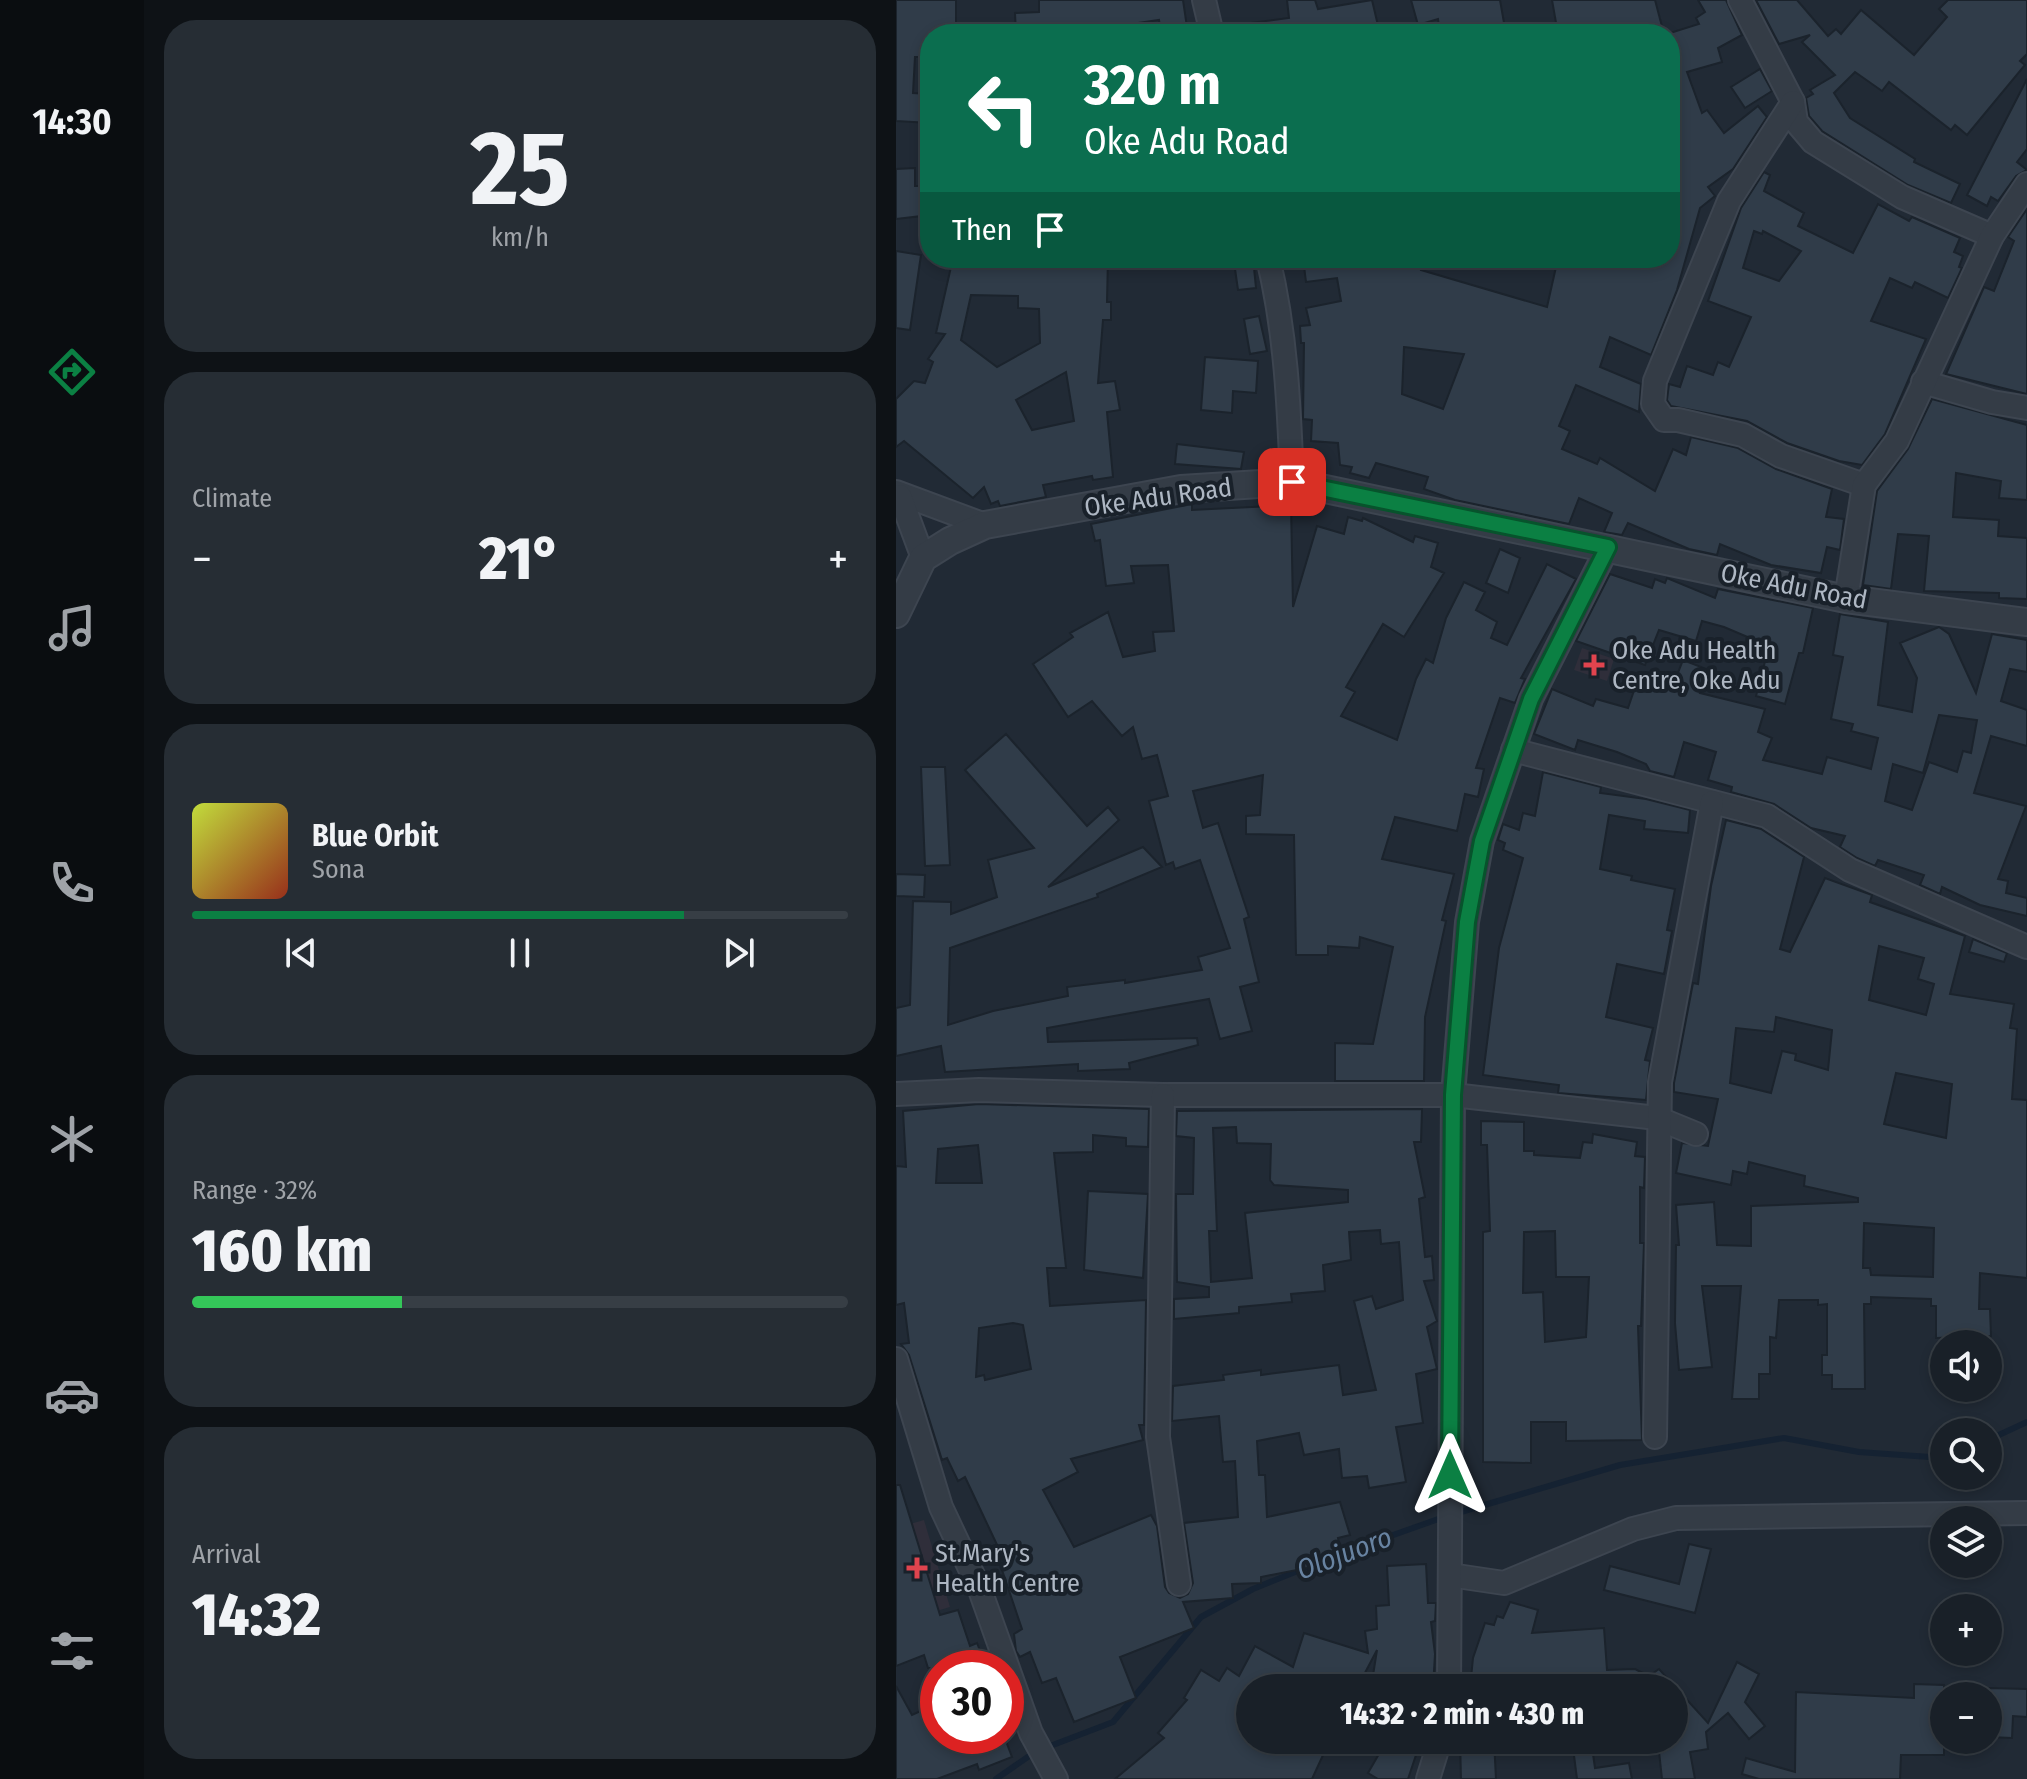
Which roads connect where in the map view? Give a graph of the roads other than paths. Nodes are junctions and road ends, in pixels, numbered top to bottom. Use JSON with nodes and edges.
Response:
{"nodes":[{"id":1,"x":1204,"y":0,"type":"edge"},
{"id":2,"x":1740,"y":0,"type":"edge"},
{"id":3,"x":1210,"y":24,"type":"edge"},
{"id":4,"x":1793,"y":102,"type":"junction"},
{"id":5,"x":2027,"y":184,"type":"edge"},
{"id":6,"x":1992,"y":236,"type":"junction"},
{"id":7,"x":1270,"y":268,"type":"edge"},
{"id":8,"x":1923,"y":382,"type":"junction"},
{"id":9,"x":2027,"y":408,"type":"edge"},
{"id":10,"x":1292,"y":482,"type":"junction"},
{"id":11,"x":1864,"y":485,"type":"junction"},
{"id":12,"x":898,"y":494,"type":"edge"},
{"id":13,"x":985,"y":525,"type":"junction"},
{"id":14,"x":1608,"y":547,"type":"junction"},
{"id":15,"x":923,"y":558,"type":"junction"},
{"id":16,"x":1846,"y":599,"type":"junction"},
{"id":17,"x":896,"y":614,"type":"edge"},
{"id":18,"x":2027,"y":622,"type":"edge"},
{"id":19,"x":1513,"y":750,"type":"junction"},
{"id":20,"x":1712,"y":802,"type":"junction"},
{"id":21,"x":2027,"y":947,"type":"edge"},
{"id":22,"x":896,"y":1094,"type":"edge"},
{"id":23,"x":1163,"y":1095,"type":"junction"},
{"id":24,"x":1453,"y":1095,"type":"junction"},
{"id":25,"x":1657,"y":1118,"type":"junction"},
{"id":26,"x":1696,"y":1134,"type":"dead end"},
{"id":27,"x":896,"y":1359,"type":"edge"},
{"id":28,"x":1655,"y":1437,"type":"dead end"},
{"id":29,"x":2027,"y":1513,"type":"edge"},
{"id":30,"x":1450,"y":1575,"type":"junction"},
{"id":31,"x":1179,"y":1584,"type":"dead end"},
{"id":32,"x":1449,"y":1674,"type":"edge"},
{"id":33,"x":1436,"y":1754,"type":"edge"},
{"id":34,"x":1056,"y":1779,"type":"edge"},
{"id":35,"x":1428,"y":1779,"type":"edge"}],
"edges":[{"from":1,"to":3,"type":"street"},
{"from":2,"to":4,"type":"street"},
{"from":4,"to":6,"type":"street"},
{"from":4,"to":11,"type":"street"},
{"from":5,"to":6,"type":"street"},
{"from":6,"to":8,"type":"street"},
{"from":7,"to":10,"type":"street"},
{"from":8,"to":9,"type":"street"},
{"from":8,"to":11,"type":"street"},
{"from":10,"to":13,"type":"street","name":"Oke Adu Road"},
{"from":10,"to":14,"type":"street","name":"Oke Adu Road"},
{"from":11,"to":16,"type":"street"},
{"from":12,"to":13,"type":"street"},
{"from":12,"to":15,"type":"street"},
{"from":13,"to":15,"type":"street","name":"Oke Adu Road"},
{"from":14,"to":16,"type":"street","name":"Oke Adu Road"},
{"from":14,"to":19,"type":"street"},
{"from":15,"to":17,"type":"street"},
{"from":16,"to":18,"type":"street","name":"Oke Adu Road"},
{"from":19,"to":20,"type":"street"},
{"from":19,"to":24,"type":"street"},
{"from":20,"to":21,"type":"street"},
{"from":20,"to":25,"type":"street"},
{"from":22,"to":23,"type":"street"},
{"from":23,"to":24,"type":"street"},
{"from":23,"to":31,"type":"street"},
{"from":24,"to":25,"type":"street"},
{"from":24,"to":30,"type":"street"},
{"from":25,"to":26,"type":"street"},
{"from":25,"to":28,"type":"street"},
{"from":27,"to":34,"type":"street"},
{"from":29,"to":30,"type":"street"},
{"from":30,"to":32,"type":"street"},
{"from":33,"to":35,"type":"street"}]}
